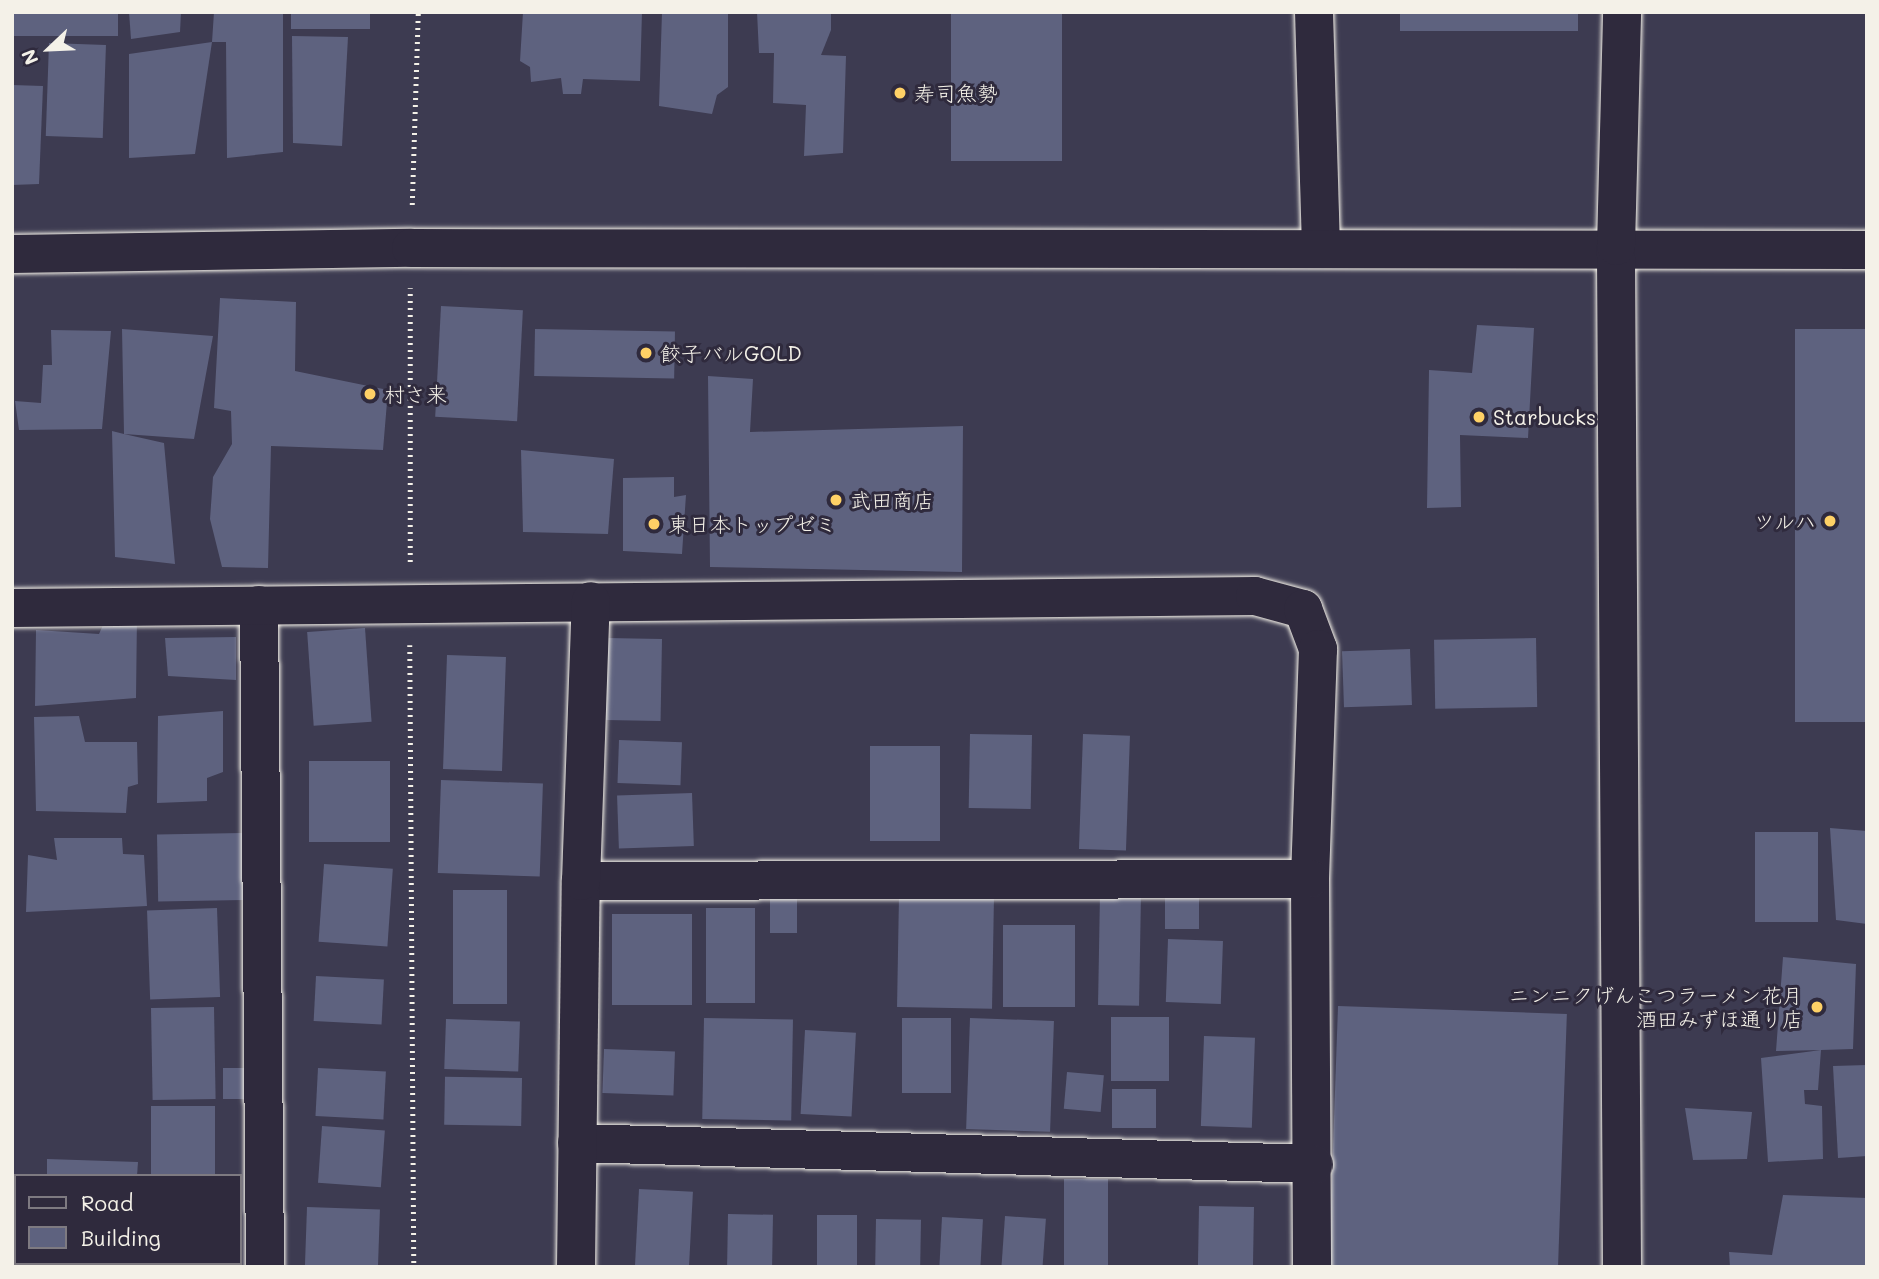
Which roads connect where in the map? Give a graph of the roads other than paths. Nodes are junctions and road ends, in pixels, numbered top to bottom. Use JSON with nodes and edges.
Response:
{"nodes":[{"id":1,"x":1314,"y":12,"type":"edge"},
{"id":2,"x":1622,"y":12,"type":"edge"},
{"id":3,"x":1616,"y":246,"type":"junction"},
{"id":4,"x":1321,"y":248,"type":"junction"},
{"id":5,"x":1867,"y":250,"type":"edge"},
{"id":6,"x":12,"y":254,"type":"edge"},
{"id":7,"x":591,"y":601,"type":"junction"},
{"id":8,"x":258,"y":605,"type":"junction"},
{"id":9,"x":12,"y":608,"type":"edge"},
{"id":10,"x":1310,"y":879,"type":"junction"},
{"id":11,"x":581,"y":881,"type":"junction"},
{"id":12,"x":577,"y":1143,"type":"junction"},
{"id":13,"x":1314,"y":1164,"type":"junction"},
{"id":14,"x":265,"y":1267,"type":"edge"},
{"id":15,"x":576,"y":1267,"type":"edge"},
{"id":16,"x":1312,"y":1267,"type":"edge"},
{"id":17,"x":1622,"y":1267,"type":"edge"}],
"edges":[{"from":1,"to":4,"type":"street"},
{"from":2,"to":3,"type":"street"},
{"from":3,"to":4,"type":"street"},
{"from":3,"to":5,"type":"street"},
{"from":3,"to":17,"type":"street"},
{"from":4,"to":6,"type":"street"},
{"from":7,"to":8,"type":"street"},
{"from":7,"to":10,"type":"street"},
{"from":7,"to":11,"type":"street"},
{"from":8,"to":9,"type":"street"},
{"from":8,"to":14,"type":"street"},
{"from":10,"to":11,"type":"street"},
{"from":10,"to":13,"type":"street"},
{"from":11,"to":12,"type":"street"},
{"from":12,"to":13,"type":"street"},
{"from":12,"to":15,"type":"street"},
{"from":13,"to":16,"type":"street"}]}
